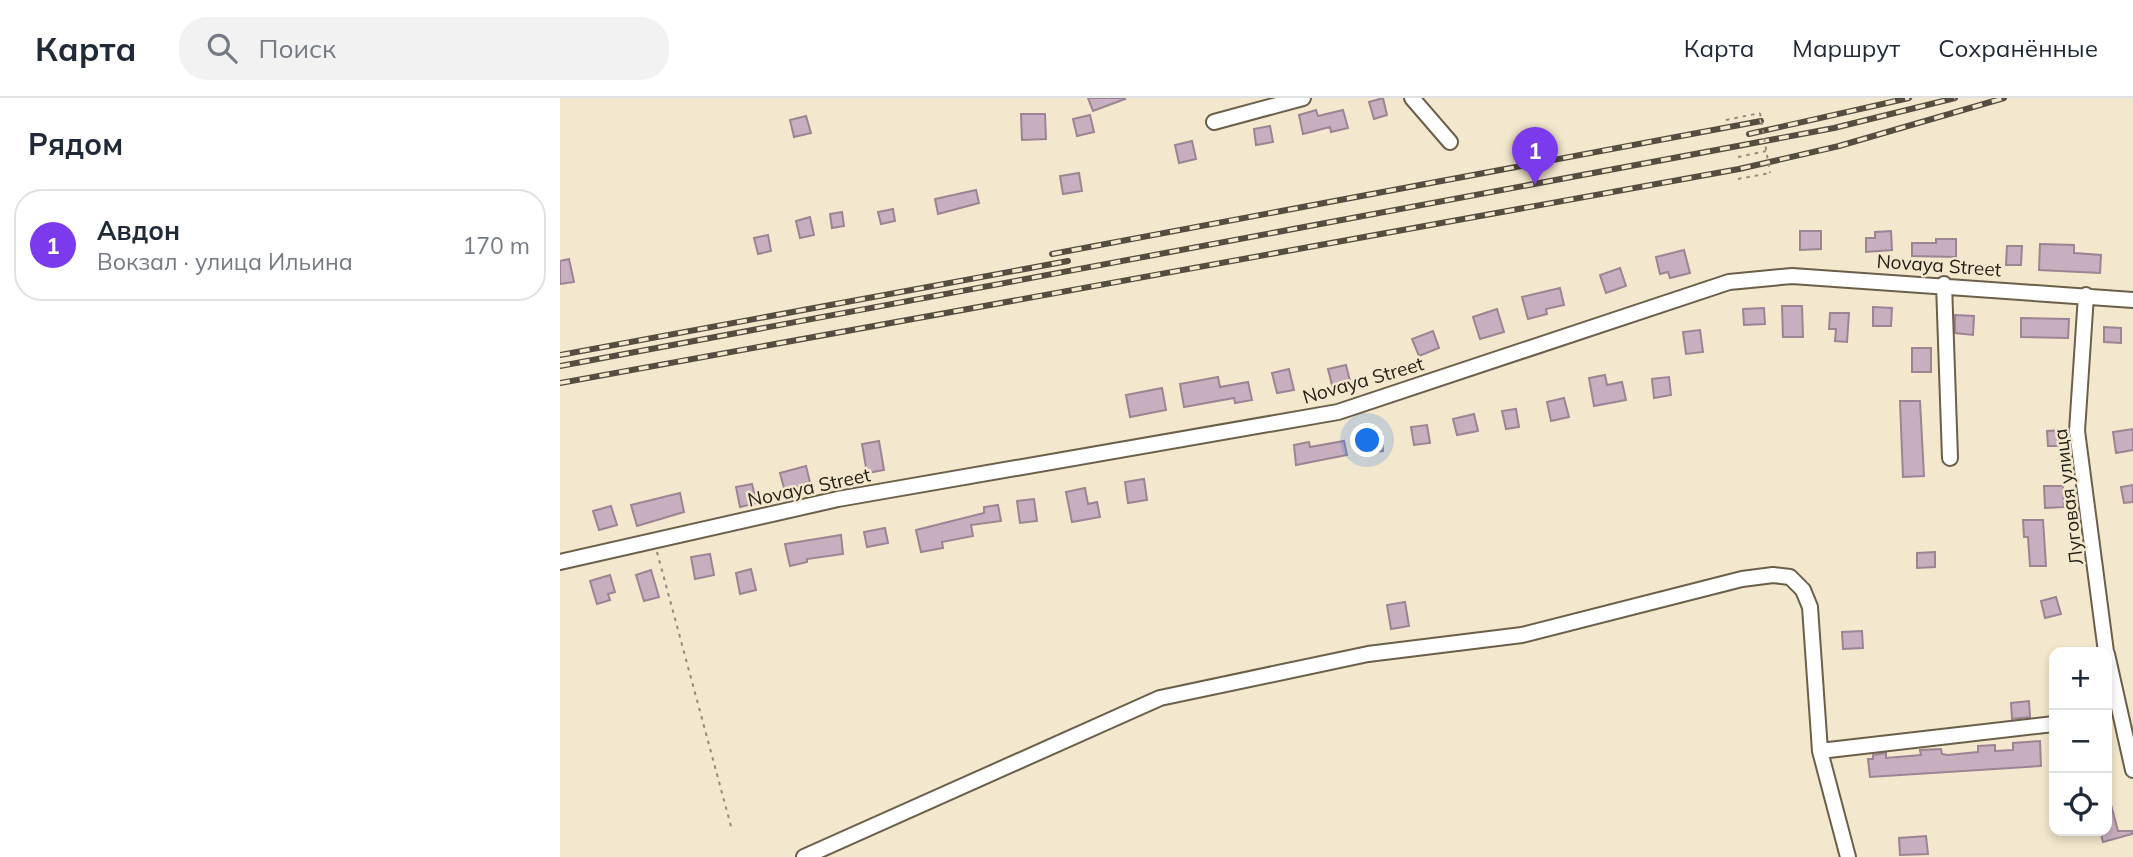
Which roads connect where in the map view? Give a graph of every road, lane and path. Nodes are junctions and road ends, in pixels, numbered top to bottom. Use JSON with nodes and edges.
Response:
{"nodes":[{"id":1,"x":1303,"y":98,"type":"edge"},
{"id":2,"x":1412,"y":98,"type":"edge"},
{"id":3,"x":1727,"y":120,"type":"dead end"},
{"id":4,"x":1214,"y":122,"type":"dead end"},
{"id":5,"x":1450,"y":142,"type":"dead end"},
{"id":6,"x":1766,"y":151,"type":"junction"},
{"id":7,"x":1738,"y":157,"type":"dead end"},
{"id":8,"x":1738,"y":179,"type":"dead end"},
{"id":9,"x":1944,"y":284,"type":"junction"},
{"id":10,"x":2086,"y":295,"type":"junction"},
{"id":11,"x":2133,"y":300,"type":"edge"},
{"id":12,"x":1951,"y":457,"type":"dead end"},
{"id":13,"x":654,"y":541,"type":"junction"},
{"id":14,"x":560,"y":562,"type":"edge"},
{"id":15,"x":2106,"y":647,"type":"edge"},
{"id":16,"x":2112,"y":699,"type":"edge"},
{"id":17,"x":2114,"y":718,"type":"edge"},
{"id":18,"x":2049,"y":725,"type":"edge"},
{"id":19,"x":1820,"y":751,"type":"junction"},
{"id":20,"x":2133,"y":770,"type":"edge"},
{"id":21,"x":732,"y":830,"type":"dead end"},
{"id":22,"x":804,"y":857,"type":"edge"},
{"id":23,"x":1848,"y":857,"type":"edge"}],
"edges":[{"from":1,"to":4,"type":"street"},
{"from":2,"to":5,"type":"street"},
{"from":3,"to":6,"type":"path","bridge":true},
{"from":6,"to":7,"type":"path"},
{"from":6,"to":8,"type":"path","bridge":true},
{"from":9,"to":10,"type":"street","name":"Novaya Street"},
{"from":9,"to":12,"type":"street"},
{"from":9,"to":13,"type":"street","name":"Novaya Street"},
{"from":10,"to":11,"type":"street","name":"Novaya Street"},
{"from":10,"to":15,"type":"street","name":"Луговая улица"},
{"from":13,"to":14,"type":"street","name":"Novaya Street"},
{"from":13,"to":21,"type":"path"},
{"from":16,"to":17,"type":"street","name":"Луговая улица"},
{"from":17,"to":20,"type":"street","name":"Луговая улица"},
{"from":18,"to":19,"type":"street"},
{"from":19,"to":22,"type":"street"},
{"from":19,"to":23,"type":"street"}]}
